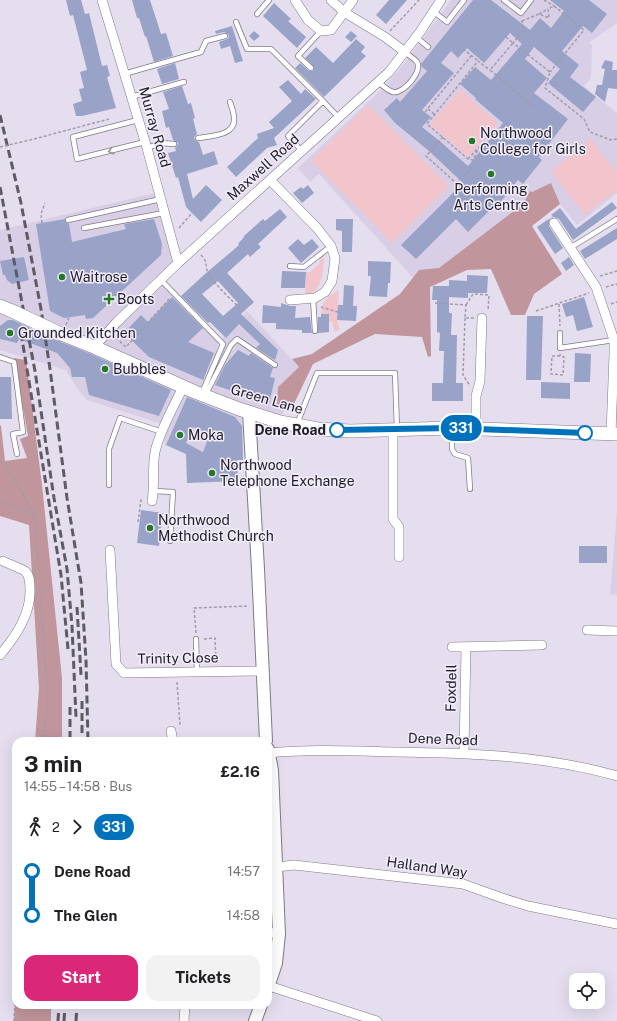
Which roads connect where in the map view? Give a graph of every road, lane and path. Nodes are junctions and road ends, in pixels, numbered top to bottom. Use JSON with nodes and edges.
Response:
{"nodes":[{"id":1,"x":102,"y":0,"type":"edge"},
{"id":2,"x":269,"y":0,"type":"edge"},
{"id":3,"x":295,"y":0,"type":"edge"},
{"id":4,"x":331,"y":0,"type":"edge"},
{"id":5,"x":352,"y":0,"type":"edge"},
{"id":6,"x":419,"y":0,"type":"edge"},
{"id":7,"x":440,"y":0,"type":"edge"},
{"id":8,"x":464,"y":0,"type":"edge"},
{"id":9,"x":504,"y":0,"type":"edge"},
{"id":10,"x":531,"y":0,"type":"edge"},
{"id":11,"x":544,"y":0,"type":"edge"},
{"id":12,"x":554,"y":6,"type":"junction"},
{"id":13,"x":548,"y":10,"type":"junction"},
{"id":14,"x":434,"y":11,"type":"junction"},
{"id":15,"x":344,"y":12,"type":"junction"},
{"id":16,"x":521,"y":13,"type":"junction"},
{"id":17,"x":257,"y":14,"type":"dead end"},
{"id":18,"x":539,"y":14,"type":"junction"},
{"id":19,"x":522,"y":21,"type":"junction"},
{"id":20,"x":236,"y":22,"type":"dead end"},
{"id":21,"x":321,"y":31,"type":"junction"},
{"id":22,"x":225,"y":36,"type":"dead end"},
{"id":23,"x":385,"y":37,"type":"junction"},
{"id":24,"x":416,"y":37,"type":"junction"},
{"id":25,"x":506,"y":37,"type":"dead end"},
{"id":26,"x":513,"y":43,"type":"junction"},
{"id":27,"x":462,"y":45,"type":"dead end"},
{"id":28,"x":428,"y":47,"type":"dead end"},
{"id":29,"x":405,"y":52,"type":"junction"},
{"id":30,"x":471,"y":56,"type":"junction"},
{"id":31,"x":478,"y":61,"type":"junction"},
{"id":32,"x":311,"y":68,"type":"dead end"},
{"id":33,"x":490,"y":70,"type":"junction"},
{"id":34,"x":550,"y":72,"type":"junction"},
{"id":35,"x":124,"y":74,"type":"junction"},
{"id":36,"x":184,"y":82,"type":"dead end"},
{"id":37,"x":378,"y":82,"type":"junction"},
{"id":38,"x":131,"y":97,"type":"junction"},
{"id":39,"x":323,"y":101,"type":"junction"},
{"id":40,"x":230,"y":102,"type":"dead end"},
{"id":41,"x":535,"y":108,"type":"dead end"},
{"id":42,"x":427,"y":109,"type":"junction"},
{"id":43,"x":425,"y":112,"type":"dead end"},
{"id":44,"x":434,"y":114,"type":"junction"},
{"id":45,"x":339,"y":118,"type":"junction"},
{"id":46,"x":138,"y":120,"type":"junction"},
{"id":47,"x":100,"y":122,"type":"dead end"},
{"id":48,"x":443,"y":137,"type":"junction"},
{"id":49,"x":198,"y":138,"type":"dead end"},
{"id":50,"x":617,"y":139,"type":"edge"},
{"id":51,"x":174,"y":144,"type":"dead end"},
{"id":52,"x":146,"y":145,"type":"junction"},
{"id":53,"x":0,"y":147,"type":"edge"},
{"id":54,"x":302,"y":151,"type":"junction"},
{"id":55,"x":468,"y":159,"type":"junction"},
{"id":56,"x":472,"y":167,"type":"dead end"},
{"id":57,"x":270,"y":180,"type":"junction"},
{"id":58,"x":161,"y":199,"type":"junction"},
{"id":59,"x":45,"y":203,"type":"dead end"},
{"id":60,"x":164,"y":212,"type":"junction"},
{"id":61,"x":192,"y":213,"type":"dead end"},
{"id":62,"x":617,"y":219,"type":"edge"},
{"id":63,"x":68,"y":220,"type":"dead end"},
{"id":64,"x":42,"y":223,"type":"dead end"},
{"id":65,"x":554,"y":223,"type":"dead end"},
{"id":66,"x":84,"y":228,"type":"dead end"},
{"id":67,"x":171,"y":236,"type":"junction"},
{"id":68,"x":331,"y":246,"type":"junction"},
{"id":69,"x":195,"y":248,"type":"junction"},
{"id":70,"x":570,"y":248,"type":"junction"},
{"id":71,"x":178,"y":263,"type":"junction"},
{"id":72,"x":290,"y":266,"type":"dead end"},
{"id":73,"x":617,"y":271,"type":"edge"},
{"id":74,"x":591,"y":279,"type":"junction"},
{"id":75,"x":160,"y":280,"type":"junction"},
{"id":76,"x":617,"y":285,"type":"edge"},
{"id":77,"x":597,"y":290,"type":"junction"},
{"id":78,"x":174,"y":294,"type":"junction"},
{"id":79,"x":290,"y":300,"type":"dead end"},
{"id":80,"x":313,"y":302,"type":"junction"},
{"id":81,"x":435,"y":303,"type":"dead end"},
{"id":82,"x":559,"y":304,"type":"junction"},
{"id":83,"x":466,"y":305,"type":"junction"},
{"id":84,"x":6,"y":309,"type":"edge"},
{"id":85,"x":242,"y":311,"type":"dead end"},
{"id":86,"x":536,"y":311,"type":"dead end"},
{"id":87,"x":338,"y":312,"type":"dead end"},
{"id":88,"x":465,"y":318,"type":"junction"},
{"id":89,"x":482,"y":318,"type":"junction"},
{"id":90,"x":108,"y":331,"type":"junction"},
{"id":91,"x":315,"y":331,"type":"dead end"},
{"id":92,"x":560,"y":333,"type":"joint"},
{"id":93,"x":614,"y":340,"type":"junction"},
{"id":94,"x":94,"y":347,"type":"junction"},
{"id":95,"x":560,"y":348,"type":"junction"},
{"id":96,"x":616,"y":354,"type":"edge"},
{"id":97,"x":560,"y":356,"type":"junction"},
{"id":98,"x":0,"y":357,"type":"edge"},
{"id":99,"x":274,"y":365,"type":"dead end"},
{"id":100,"x":183,"y":387,"type":"junction"},
{"id":101,"x":203,"y":395,"type":"junction"},
{"id":102,"x":476,"y":396,"type":"junction"},
{"id":103,"x":249,"y":412,"type":"junction"},
{"id":104,"x":296,"y":425,"type":"junction"},
{"id":105,"x":452,"y":428,"type":"junction"},
{"id":106,"x":395,"y":429,"type":"junction"},
{"id":107,"x":476,"y":429,"type":"junction"},
{"id":108,"x":162,"y":432,"type":"junction"},
{"id":109,"x":614,"y":434,"type":"edge"},
{"id":110,"x":17,"y":454,"type":"dead end"},
{"id":111,"x":0,"y":461,"type":"edge"},
{"id":112,"x":109,"y":486,"type":"dead end"},
{"id":113,"x":470,"y":489,"type":"dead end"},
{"id":114,"x":154,"y":491,"type":"junction"},
{"id":115,"x":0,"y":501,"type":"edge"},
{"id":116,"x":152,"y":501,"type":"joint"},
{"id":117,"x":35,"y":515,"type":"junction"},
{"id":118,"x":138,"y":522,"type":"dead end"},
{"id":119,"x":170,"y":541,"type":"dead end"},
{"id":120,"x":110,"y":550,"type":"dead end"},
{"id":121,"x":399,"y":557,"type":"dead end"},
{"id":122,"x":2,"y":562,"type":"dead end"},
{"id":123,"x":39,"y":581,"type":"dead end"},
{"id":124,"x":40,"y":588,"type":"dead end"},
{"id":125,"x":260,"y":606,"type":"junction"},
{"id":126,"x":587,"y":630,"type":"dead end"},
{"id":127,"x":617,"y":631,"type":"edge"},
{"id":128,"x":196,"y":639,"type":"junction"},
{"id":129,"x":542,"y":645,"type":"dead end"},
{"id":130,"x":452,"y":647,"type":"dead end"},
{"id":131,"x":466,"y":647,"type":"junction"},
{"id":132,"x":0,"y":655,"type":"edge"},
{"id":133,"x":216,"y":671,"type":"junction"},
{"id":134,"x":263,"y":671,"type":"junction"},
{"id":135,"x":176,"y":672,"type":"junction"},
{"id":136,"x":197,"y":672,"type":"junction"},
{"id":137,"x":171,"y":731,"type":"joint"},
{"id":138,"x":44,"y":737,"type":"edge"},
{"id":139,"x":172,"y":737,"type":"edge"},
{"id":140,"x":266,"y":737,"type":"edge"},
{"id":141,"x":272,"y":751,"type":"edge"},
{"id":142,"x":464,"y":753,"type":"junction"},
{"id":143,"x":272,"y":770,"type":"edge"},
{"id":144,"x":617,"y":776,"type":"edge"},
{"id":145,"x":277,"y":867,"type":"junction"},
{"id":146,"x":617,"y":924,"type":"edge"},
{"id":147,"x":274,"y":933,"type":"edge"},
{"id":148,"x":272,"y":974,"type":"edge"},
{"id":149,"x":272,"y":987,"type":"edge"},
{"id":150,"x":15,"y":1009,"type":"edge"},
{"id":151,"x":185,"y":1009,"type":"edge"},
{"id":152,"x":260,"y":1009,"type":"edge"},
{"id":153,"x":14,"y":1021,"type":"edge"},
{"id":154,"x":184,"y":1021,"type":"edge"},
{"id":155,"x":255,"y":1021,"type":"edge"},
{"id":156,"x":377,"y":1021,"type":"edge"}],
"edges":[{"from":1,"to":35,"type":"street","name":"Murray Road"},
{"from":2,"to":17,"type":"lane"},
{"from":3,"to":21,"type":"street"},
{"from":4,"to":15,"type":"street"},
{"from":5,"to":15,"type":"street"},
{"from":6,"to":23,"type":"path"},
{"from":7,"to":14,"type":"street","name":"Maxwell Road"},
{"from":8,"to":14,"type":"lane"},
{"from":9,"to":16,"type":"lane"},
{"from":10,"to":16,"type":"lane"},
{"from":11,"to":12,"type":"path"},
{"from":12,"to":13,"type":"path"},
{"from":12,"to":34,"type":"path"},
{"from":13,"to":18,"type":"path"},
{"from":13,"to":18,"type":"path"},
{"from":14,"to":24,"type":"street","name":"Maxwell Road"},
{"from":15,"to":21,"type":"street"},
{"from":15,"to":23,"type":"street"},
{"from":16,"to":19,"type":"path"},
{"from":18,"to":19,"type":"path"},
{"from":19,"to":26,"type":"path"},
{"from":20,"to":39,"type":"lane"},
{"from":21,"to":32,"type":"lane"},
{"from":22,"to":35,"type":"lane"},
{"from":23,"to":29,"type":"street"},
{"from":24,"to":28,"type":"lane"},
{"from":24,"to":29,"type":"street","name":"Maxwell Road"},
{"from":25,"to":26,"type":"path"},
{"from":26,"to":33,"type":"path"},
{"from":26,"to":34,"type":"path"},
{"from":27,"to":30,"type":"path"},
{"from":29,"to":37,"type":"street","name":"Maxwell Road"},
{"from":29,"to":37,"type":"lane"},
{"from":30,"to":31,"type":"path"},
{"from":30,"to":42,"type":"path"},
{"from":31,"to":33,"type":"path"},
{"from":31,"to":44,"type":"path"},
{"from":33,"to":41,"type":"path"},
{"from":34,"to":50,"type":"path"},
{"from":35,"to":38,"type":"street","name":"Murray Road"},
{"from":36,"to":38,"type":"lane"},
{"from":37,"to":45,"type":"street","name":"Maxwell Road"},
{"from":38,"to":46,"type":"street","name":"Murray Road"},
{"from":39,"to":45,"type":"lane"},
{"from":39,"to":54,"type":"lane"},
{"from":40,"to":49,"type":"lane"},
{"from":42,"to":43,"type":"path"},
{"from":42,"to":44,"type":"path"},
{"from":44,"to":48,"type":"path"},
{"from":45,"to":54,"type":"street","name":"Maxwell Road"},
{"from":46,"to":52,"type":"street","name":"Murray Road"},
{"from":52,"to":46,"type":"lane","one_way":true},
{"from":47,"to":53,"type":"path","bridge":true},
{"from":48,"to":55,"type":"path"},
{"from":48,"to":56,"type":"path"},
{"from":51,"to":52,"type":"lane"},
{"from":52,"to":58,"type":"street","name":"Murray Road"},
{"from":54,"to":57,"type":"street","name":"Maxwell Road"},
{"from":55,"to":55,"type":"path"},
{"from":57,"to":68,"type":"street"},
{"from":57,"to":69,"type":"street","name":"Maxwell Road"},
{"from":58,"to":60,"type":"street","name":"Murray Road"},
{"from":58,"to":63,"type":"lane"},
{"from":59,"to":64,"type":"path"},
{"from":60,"to":66,"type":"lane"},
{"from":60,"to":67,"type":"street","name":"Murray Road"},
{"from":61,"to":67,"type":"path"},
{"from":62,"to":70,"type":"lane"},
{"from":65,"to":70,"type":"street"},
{"from":67,"to":71,"type":"street","name":"Murray Road"},
{"from":68,"to":72,"type":"lane"},
{"from":68,"to":80,"type":"street"},
{"from":69,"to":71,"type":"street","name":"Maxwell Road"},
{"from":69,"to":85,"type":"path"},
{"from":70,"to":74,"type":"street"},
{"from":71,"to":75,"type":"street","name":"Maxwell Road"},
{"from":73,"to":74,"type":"path"},
{"from":74,"to":77,"type":"street"},
{"from":75,"to":78,"type":"lane"},
{"from":75,"to":90,"type":"street","name":"Maxwell Road"},
{"from":76,"to":77,"type":"path"},
{"from":77,"to":82,"type":"path"},
{"from":77,"to":93,"type":"street"},
{"from":78,"to":90,"type":"path"},
{"from":78,"to":101,"type":"lane"},
{"from":79,"to":80,"type":"street"},
{"from":80,"to":87,"type":"path"},
{"from":80,"to":91,"type":"lane"},
{"from":81,"to":83,"type":"path"},
{"from":82,"to":86,"type":"path"},
{"from":82,"to":92,"type":"path"},
{"from":83,"to":88,"type":"path"},
{"from":83,"to":89,"type":"path"},
{"from":84,"to":94,"type":"main road","name":"Green Lane","bridge":true},
{"from":88,"to":89,"type":"path"},
{"from":88,"to":102,"type":"path"},
{"from":89,"to":102,"type":"street"},
{"from":90,"to":94,"type":"street","name":"Maxwell Road"},
{"from":92,"to":95,"type":"lane"},
{"from":93,"to":95,"type":"lane"},
{"from":93,"to":96,"type":"street"},
{"from":94,"to":100,"type":"main road","name":"Green Lane"},
{"from":95,"to":97,"type":"path"},
{"from":96,"to":109,"type":"street"},
{"from":97,"to":97,"type":"path"},
{"from":98,"to":110,"type":"lane"},
{"from":99,"to":101,"type":"lane"},
{"from":100,"to":101,"type":"main road","name":"Green Lane"},
{"from":100,"to":108,"type":"street"},
{"from":101,"to":103,"type":"main road","name":"Green Lane"},
{"from":102,"to":107,"type":"street"},
{"from":103,"to":104,"type":"main road","name":"Green Lane"},
{"from":103,"to":125,"type":"street"},
{"from":104,"to":106,"type":"main road","name":"Green Lane"},
{"from":104,"to":106,"type":"lane"},
{"from":105,"to":106,"type":"main road","name":"Green Lane"},
{"from":105,"to":107,"type":"main road","name":"Green Lane"},
{"from":105,"to":113,"type":"lane"},
{"from":106,"to":121,"type":"street"},
{"from":107,"to":109,"type":"main road","name":"Green Lane"},
{"from":108,"to":112,"type":"lane"},
{"from":108,"to":114,"type":"street"},
{"from":111,"to":117,"type":"path"},
{"from":114,"to":116,"type":"street"},
{"from":114,"to":119,"type":"lane"},
{"from":115,"to":117,"type":"path"},
{"from":116,"to":118,"type":"path"},
{"from":117,"to":123,"type":"path"},
{"from":120,"to":135,"type":"street","name":"Trinity Close"},
{"from":122,"to":132,"type":"street"},
{"from":124,"to":138,"type":"path"},
{"from":125,"to":128,"type":"path"},
{"from":125,"to":134,"type":"street"},
{"from":126,"to":127,"type":"street"},
{"from":128,"to":133,"type":"path"},
{"from":128,"to":136,"type":"lane"},
{"from":129,"to":131,"type":"street","name":"Foxdell"},
{"from":130,"to":131,"type":"street","name":"Foxdell"},
{"from":131,"to":142,"type":"street","name":"Foxdell"},
{"from":133,"to":134,"type":"street","name":"Trinity Close"},
{"from":133,"to":136,"type":"street","name":"Trinity Close"},
{"from":134,"to":140,"type":"street"},
{"from":135,"to":136,"type":"street","name":"Trinity Close"},
{"from":135,"to":137,"type":"path"},
{"from":137,"to":139,"type":"street"},
{"from":141,"to":142,"type":"street","name":"Dene Road"},
{"from":142,"to":144,"type":"street","name":"Dene Road"},
{"from":143,"to":145,"type":"street"},
{"from":145,"to":146,"type":"street","name":"Halland Way"},
{"from":145,"to":147,"type":"street"},
{"from":147,"to":148,"type":"street"},
{"from":149,"to":156,"type":"street"},
{"from":150,"to":153,"type":"path"},
{"from":151,"to":154,"type":"street"},
{"from":152,"to":155,"type":"street"}]}
